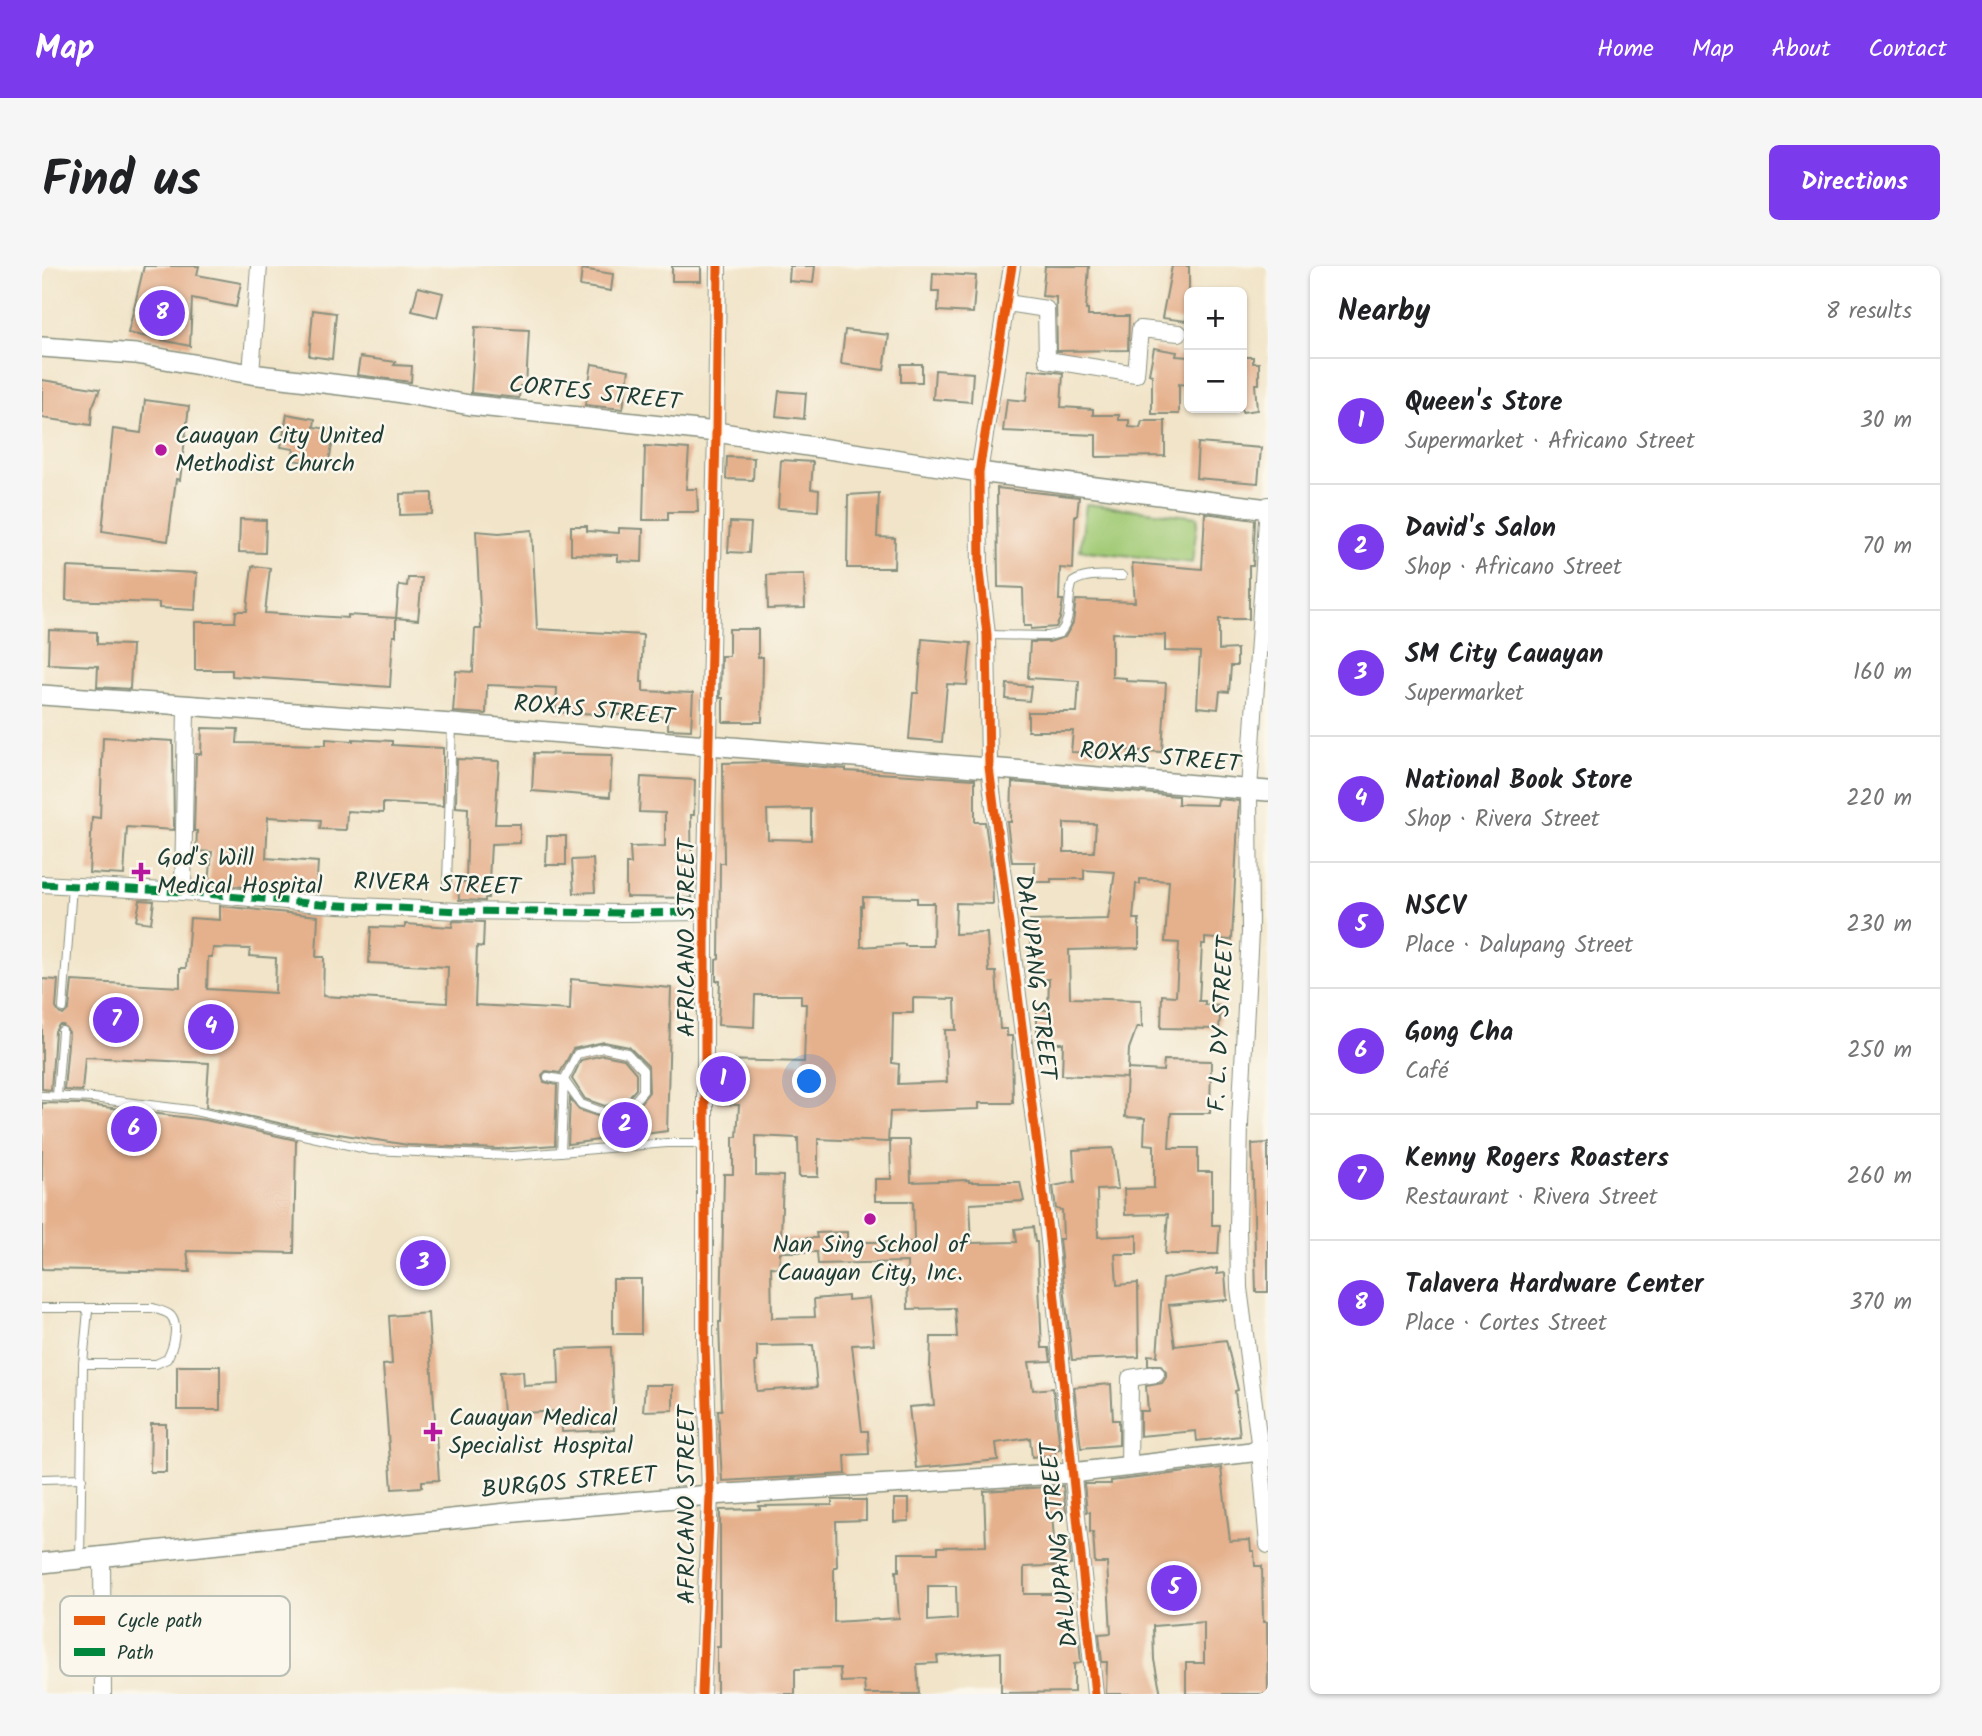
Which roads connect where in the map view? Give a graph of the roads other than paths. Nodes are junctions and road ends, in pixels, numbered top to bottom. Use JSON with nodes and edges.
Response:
{"nodes":[{"id":1,"x":259,"y":266,"type":"edge"},
{"id":2,"x":718,"y":266,"type":"edge"},
{"id":3,"x":1012,"y":266,"type":"edge"},
{"id":4,"x":1007,"y":303,"type":"junction"},
{"id":5,"x":1179,"y":333,"type":"dead end"},
{"id":6,"x":42,"y":347,"type":"edge"},
{"id":7,"x":251,"y":374,"type":"junction"},
{"id":8,"x":716,"y":432,"type":"junction"},
{"id":9,"x":979,"y":472,"type":"junction"},
{"id":10,"x":1268,"y":507,"type":"edge"},
{"id":11,"x":1122,"y":576,"type":"dead end"},
{"id":12,"x":987,"y":635,"type":"junction"},
{"id":13,"x":42,"y":695,"type":"edge"},
{"id":14,"x":186,"y":706,"type":"junction"},
{"id":15,"x":452,"y":724,"type":"junction"},
{"id":16,"x":709,"y":745,"type":"junction"},
{"id":17,"x":989,"y":767,"type":"junction"},
{"id":18,"x":1259,"y":791,"type":"edge"},
{"id":19,"x":447,"y":882,"type":"dead end"},
{"id":20,"x":42,"y":884,"type":"edge"},
{"id":21,"x":72,"y":886,"type":"junction"},
{"id":22,"x":183,"y":892,"type":"junction"},
{"id":23,"x":705,"y":912,"type":"junction"},
{"id":24,"x":63,"y":1008,"type":"dead end"},
{"id":25,"x":62,"y":1031,"type":"dead end"},
{"id":26,"x":548,"y":1077,"type":"dead end"},
{"id":27,"x":564,"y":1080,"type":"junction"},
{"id":28,"x":42,"y":1096,"type":"edge"},
{"id":29,"x":57,"y":1096,"type":"junction"},
{"id":30,"x":705,"y":1143,"type":"junction"},
{"id":31,"x":561,"y":1152,"type":"junction"},
{"id":32,"x":42,"y":1308,"type":"edge"},
{"id":33,"x":88,"y":1310,"type":"junction"},
{"id":34,"x":83,"y":1364,"type":"junction"},
{"id":35,"x":1156,"y":1374,"type":"dead end"},
{"id":36,"x":1264,"y":1450,"type":"edge"},
{"id":37,"x":1129,"y":1468,"type":"junction"},
{"id":38,"x":1072,"y":1473,"type":"junction"},
{"id":39,"x":82,"y":1478,"type":"junction"},
{"id":40,"x":42,"y":1479,"type":"edge"},
{"id":41,"x":710,"y":1495,"type":"junction"},
{"id":42,"x":1268,"y":1545,"type":"edge"},
{"id":43,"x":103,"y":1557,"type":"junction"},
{"id":44,"x":80,"y":1559,"type":"junction"},
{"id":45,"x":42,"y":1563,"type":"edge"},
{"id":46,"x":103,"y":1596,"type":"edge"},
{"id":47,"x":103,"y":1676,"type":"edge"},
{"id":48,"x":103,"y":1694,"type":"edge"},
{"id":49,"x":702,"y":1694,"type":"edge"},
{"id":50,"x":1094,"y":1694,"type":"edge"}],
"edges":[{"from":1,"to":7,"type":"street"},
{"from":2,"to":8,"type":"street","name":"AFRICANO STREET"},
{"from":3,"to":4,"type":"street","name":"DALUPANG STREET"},
{"from":4,"to":5,"type":"street"},
{"from":4,"to":9,"type":"street","name":"DALUPANG STREET"},
{"from":6,"to":7,"type":"street","name":"CORTES STREET"},
{"from":7,"to":8,"type":"street","name":"CORTES STREET"},
{"from":8,"to":9,"type":"street","name":"CORTES STREET"},
{"from":8,"to":16,"type":"street","name":"AFRICANO STREET"},
{"from":9,"to":10,"type":"street","name":"CORTES STREET"},
{"from":9,"to":12,"type":"street","name":"DALUPANG STREET"},
{"from":10,"to":18,"type":"street","name":"F. L. DY STREET"},
{"from":11,"to":12,"type":"lane"},
{"from":12,"to":17,"type":"street","name":"DALUPANG STREET"},
{"from":13,"to":14,"type":"street","name":"ROXAS STREET"},
{"from":14,"to":15,"type":"street","name":"ROXAS STREET"},
{"from":14,"to":22,"type":"street"},
{"from":15,"to":16,"type":"street","name":"ROXAS STREET"},
{"from":15,"to":19,"type":"lane"},
{"from":16,"to":17,"type":"street","name":"ROXAS STREET"},
{"from":16,"to":23,"type":"street","name":"AFRICANO STREET"},
{"from":17,"to":18,"type":"street","name":"ROXAS STREET"},
{"from":17,"to":38,"type":"street","name":"DALUPANG STREET"},
{"from":18,"to":36,"type":"street","name":"F. L. DY STREET"},
{"from":20,"to":21,"type":"street","name":"RIVERA STREET"},
{"from":21,"to":22,"type":"street","name":"RIVERA STREET"},
{"from":21,"to":24,"type":"lane"},
{"from":22,"to":23,"type":"street","name":"RIVERA STREET"},
{"from":23,"to":30,"type":"street","name":"AFRICANO STREET"},
{"from":25,"to":29,"type":"lane"},
{"from":26,"to":27,"type":"lane"},
{"from":27,"to":27,"type":"lane"},
{"from":27,"to":31,"type":"lane"},
{"from":28,"to":29,"type":"lane"},
{"from":29,"to":31,"type":"lane"},
{"from":30,"to":31,"type":"lane"},
{"from":30,"to":41,"type":"street","name":"AFRICANO STREET"},
{"from":32,"to":33,"type":"lane"},
{"from":33,"to":34,"type":"lane"},
{"from":33,"to":34,"type":"lane"},
{"from":34,"to":39,"type":"lane"},
{"from":35,"to":37,"type":"street"},
{"from":36,"to":37,"type":"street","name":"BURGOS STREET"},
{"from":36,"to":42,"type":"street","name":"F. L. DY STREET"},
{"from":37,"to":38,"type":"street","name":"BURGOS STREET"},
{"from":38,"to":41,"type":"street","name":"BURGOS STREET"},
{"from":38,"to":50,"type":"street","name":"DALUPANG STREET"},
{"from":39,"to":40,"type":"lane"},
{"from":39,"to":44,"type":"lane"},
{"from":41,"to":43,"type":"street","name":"BURGOS STREET"},
{"from":41,"to":49,"type":"street","name":"AFRICANO STREET"},
{"from":43,"to":44,"type":"street","name":"BURGOS STREET"},
{"from":43,"to":46,"type":"street"},
{"from":44,"to":45,"type":"street","name":"BURGOS STREET"},
{"from":47,"to":48,"type":"street"}]}
